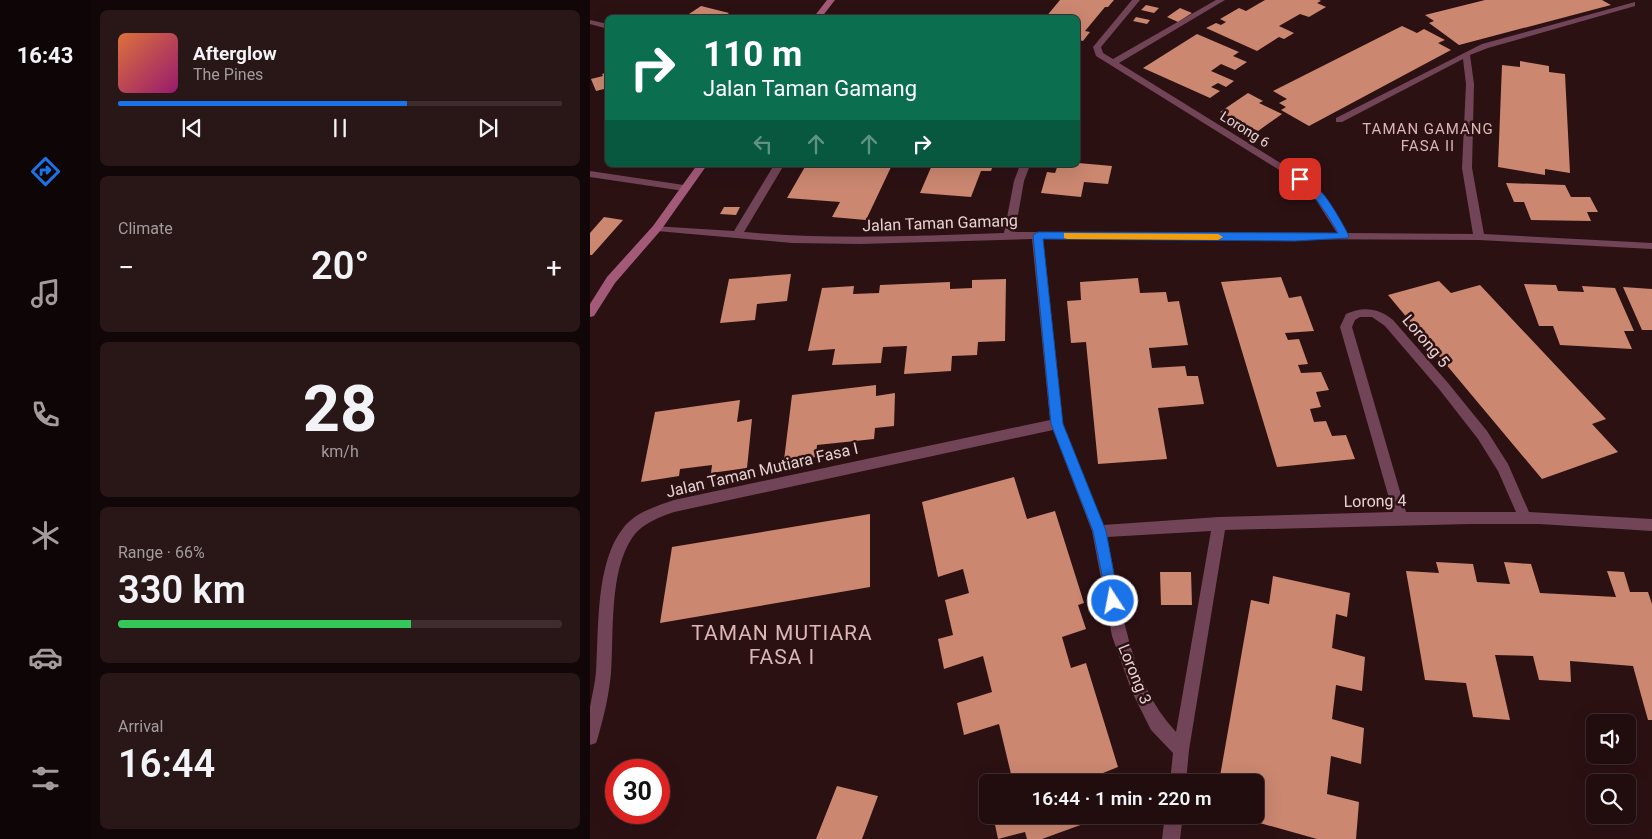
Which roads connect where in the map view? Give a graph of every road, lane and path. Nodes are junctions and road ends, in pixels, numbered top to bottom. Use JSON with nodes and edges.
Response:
{"nodes":[{"id":1,"x":831,"y":0,"type":"edge"},
{"id":2,"x":1136,"y":0,"type":"edge"},
{"id":3,"x":1221,"y":0,"type":"edge"},
{"id":4,"x":1632,"y":4,"type":"dead end"},
{"id":5,"x":818,"y":15,"type":"edge"},
{"id":6,"x":590,"y":22,"type":"edge"},
{"id":7,"x":605,"y":26,"type":"edge"},
{"id":8,"x":1466,"y":54,"type":"junction"},
{"id":9,"x":1113,"y":63,"type":"junction"},
{"id":10,"x":1340,"y":120,"type":"dead end"},
{"id":11,"x":700,"y":167,"type":"edge"},
{"id":12,"x":778,"y":167,"type":"edge"},
{"id":13,"x":1024,"y":167,"type":"edge"},
{"id":14,"x":590,"y":174,"type":"edge"},
{"id":15,"x":684,"y":188,"type":"junction"},
{"id":16,"x":657,"y":228,"type":"junction"},
{"id":17,"x":737,"y":235,"type":"junction"},
{"id":18,"x":1038,"y":235,"type":"junction"},
{"id":19,"x":1009,"y":236,"type":"junction"},
{"id":20,"x":1344,"y":236,"type":"junction"},
{"id":21,"x":1479,"y":237,"type":"junction"},
{"id":22,"x":1652,"y":246,"type":"edge"},
{"id":23,"x":590,"y":313,"type":"edge"},
{"id":24,"x":1057,"y":424,"type":"junction"},
{"id":25,"x":1401,"y":518,"type":"junction"},
{"id":26,"x":1525,"y":518,"type":"junction"},
{"id":27,"x":1219,"y":523,"type":"junction"},
{"id":28,"x":1652,"y":525,"type":"edge"},
{"id":29,"x":1099,"y":531,"type":"junction"},
{"id":30,"x":590,"y":737,"type":"edge"},
{"id":31,"x":1182,"y":750,"type":"junction"},
{"id":32,"x":1179,"y":774,"type":"edge"},
{"id":33,"x":1173,"y":824,"type":"edge"},
{"id":34,"x":1171,"y":839,"type":"edge"}],
"edges":[{"from":1,"to":5,"type":"main road"},
{"from":2,"to":9,"type":"street","name":"Lorong 6"},
{"from":3,"to":9,"type":"street"},
{"from":4,"to":8,"type":"street"},
{"from":6,"to":7,"type":"street"},
{"from":8,"to":10,"type":"street"},
{"from":8,"to":21,"type":"street"},
{"from":9,"to":20,"type":"street","name":"Lorong 6"},
{"from":11,"to":15,"type":"main road"},
{"from":12,"to":17,"type":"street"},
{"from":13,"to":19,"type":"street"},
{"from":14,"to":15,"type":"street"},
{"from":15,"to":16,"type":"main road"},
{"from":16,"to":17,"type":"street","name":"Jalan Taman Gamang"},
{"from":16,"to":23,"type":"main road"},
{"from":17,"to":19,"type":"street","name":"Jalan Taman Gamang"},
{"from":18,"to":19,"type":"street","name":"Jalan Taman Gamang"},
{"from":18,"to":20,"type":"street","name":"Jalan Taman Gamang"},
{"from":18,"to":24,"type":"street","name":"Lorong 3"},
{"from":20,"to":21,"type":"street","name":"Jalan Taman Gamang"},
{"from":21,"to":22,"type":"street","name":"Jalan Taman Gamang"},
{"from":24,"to":29,"type":"street","name":"Lorong 3"},
{"from":24,"to":30,"type":"street","name":"Jalan Taman Mutiara Fasa I"},
{"from":25,"to":26,"type":"street","name":"Lorong 4"},
{"from":25,"to":26,"type":"street","name":"Lorong 5"},
{"from":25,"to":27,"type":"street","name":"Lorong 4"},
{"from":26,"to":28,"type":"street","name":"Lorong 4"},
{"from":27,"to":29,"type":"street","name":"Lorong 4"},
{"from":27,"to":31,"type":"street"},
{"from":29,"to":31,"type":"street","name":"Lorong 3"},
{"from":31,"to":32,"type":"street"},
{"from":33,"to":34,"type":"street"}]}
